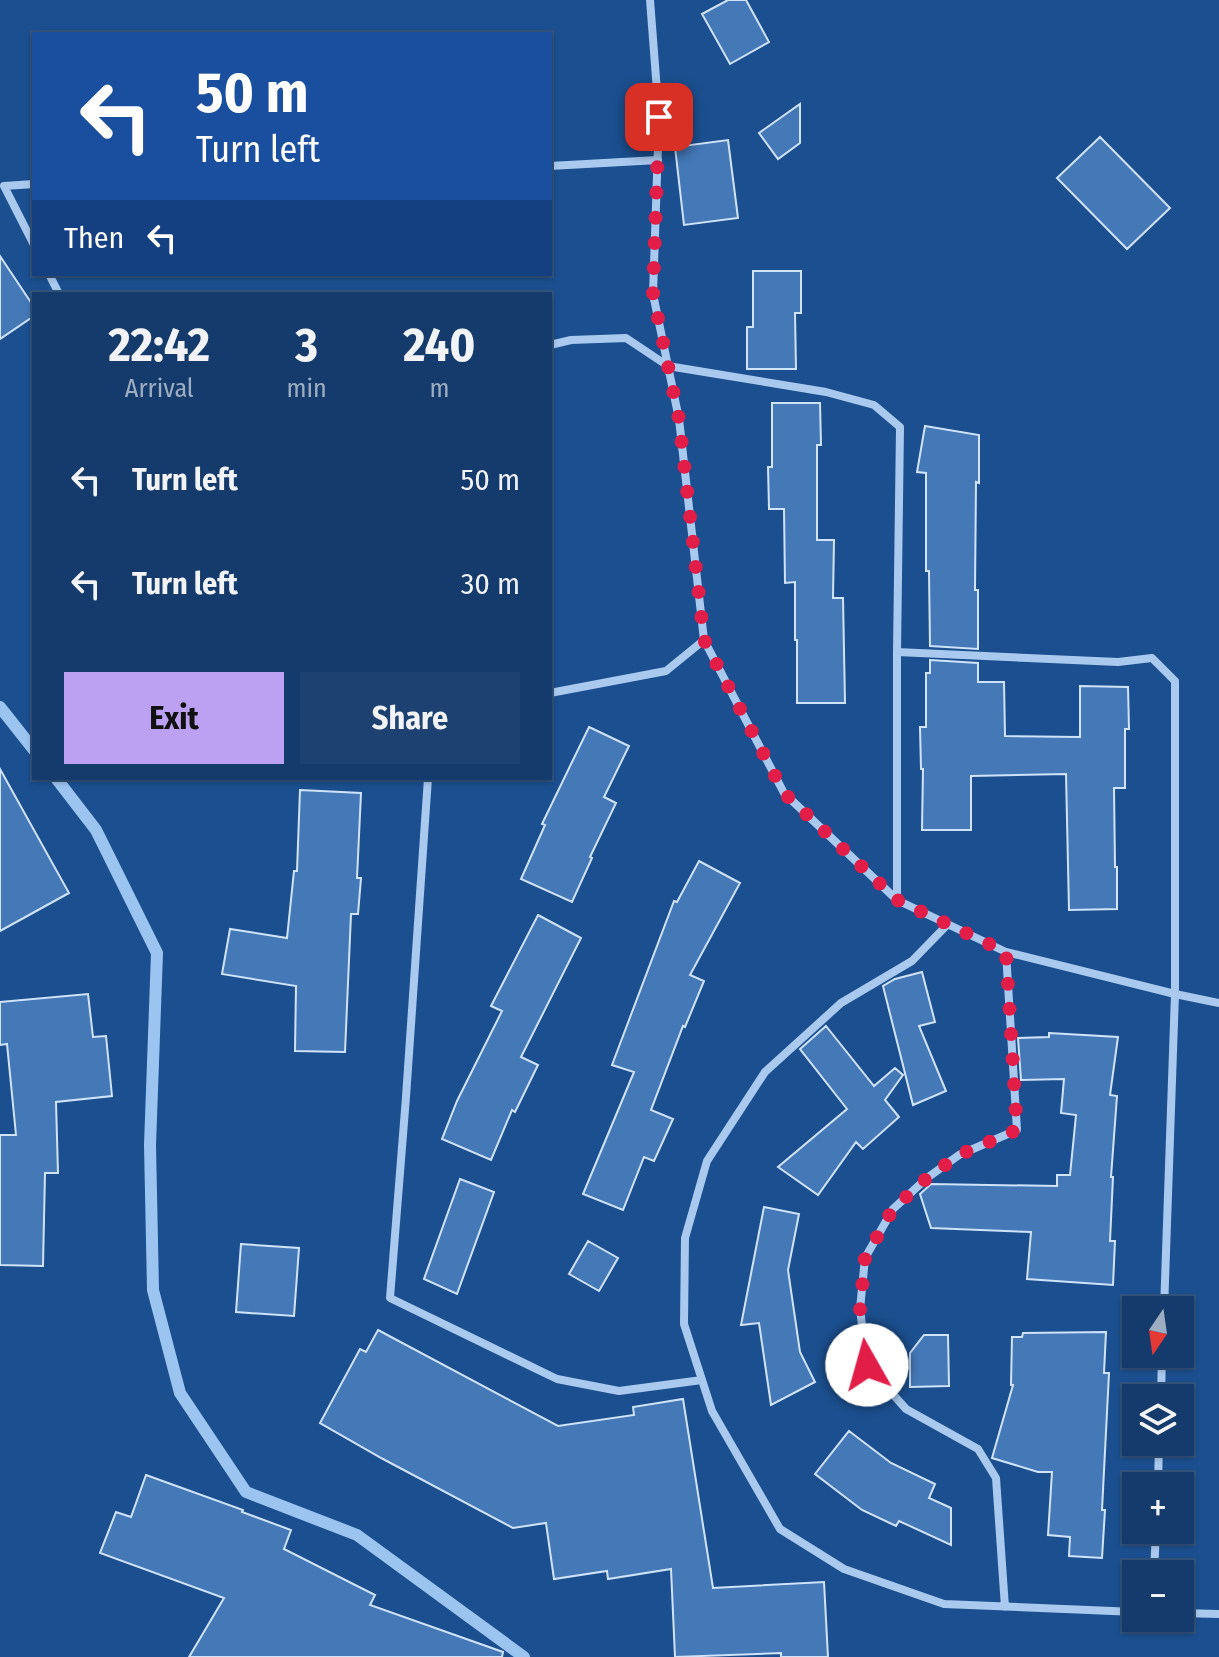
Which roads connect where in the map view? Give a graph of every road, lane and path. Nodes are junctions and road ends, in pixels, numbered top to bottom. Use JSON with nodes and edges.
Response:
{"nodes":[{"id":1,"x":650,"y":0,"type":"edge"},
{"id":2,"x":658,"y":160,"type":"junction"},
{"id":3,"x":552,"y":166,"type":"edge"},
{"id":4,"x":32,"y":184,"type":"edge"},
{"id":5,"x":32,"y":241,"type":"edge"},
{"id":6,"x":552,"y":345,"type":"edge"},
{"id":7,"x":668,"y":366,"type":"junction"},
{"id":8,"x":704,"y":640,"type":"junction"},
{"id":9,"x":897,"y":652,"type":"junction"},
{"id":10,"x":552,"y":693,"type":"edge"},
{"id":11,"x":428,"y":780,"type":"edge"},
{"id":12,"x":897,"y":900,"type":"junction"},
{"id":13,"x":948,"y":924,"type":"junction"},
{"id":14,"x":1006,"y":952,"type":"junction"},
{"id":15,"x":1175,"y":994,"type":"junction"},
{"id":16,"x":1219,"y":1003,"type":"edge"},
{"id":17,"x":1164,"y":1296,"type":"edge"},
{"id":18,"x":702,"y":1380,"type":"junction"},
{"id":19,"x":1005,"y":1607,"type":"junction"},
{"id":20,"x":1122,"y":1611,"type":"edge"},
{"id":21,"x":1194,"y":1613,"type":"edge"},
{"id":22,"x":1219,"y":1614,"type":"edge"}],
"edges":[{"from":1,"to":2,"type":"street"},
{"from":2,"to":3,"type":"street"},
{"from":2,"to":7,"type":"street"},
{"from":4,"to":5,"type":"street"},
{"from":6,"to":7,"type":"street"},
{"from":7,"to":8,"type":"street"},
{"from":7,"to":9,"type":"street"},
{"from":8,"to":10,"type":"street"},
{"from":8,"to":12,"type":"street"},
{"from":9,"to":12,"type":"street"},
{"from":9,"to":15,"type":"street"},
{"from":11,"to":18,"type":"street"},
{"from":12,"to":13,"type":"street"},
{"from":13,"to":14,"type":"street"},
{"from":13,"to":18,"type":"street"},
{"from":14,"to":15,"type":"street"},
{"from":14,"to":19,"type":"street"},
{"from":15,"to":16,"type":"street"},
{"from":15,"to":17,"type":"street"},
{"from":18,"to":19,"type":"street"},
{"from":19,"to":20,"type":"street"},
{"from":21,"to":22,"type":"street"}]}
